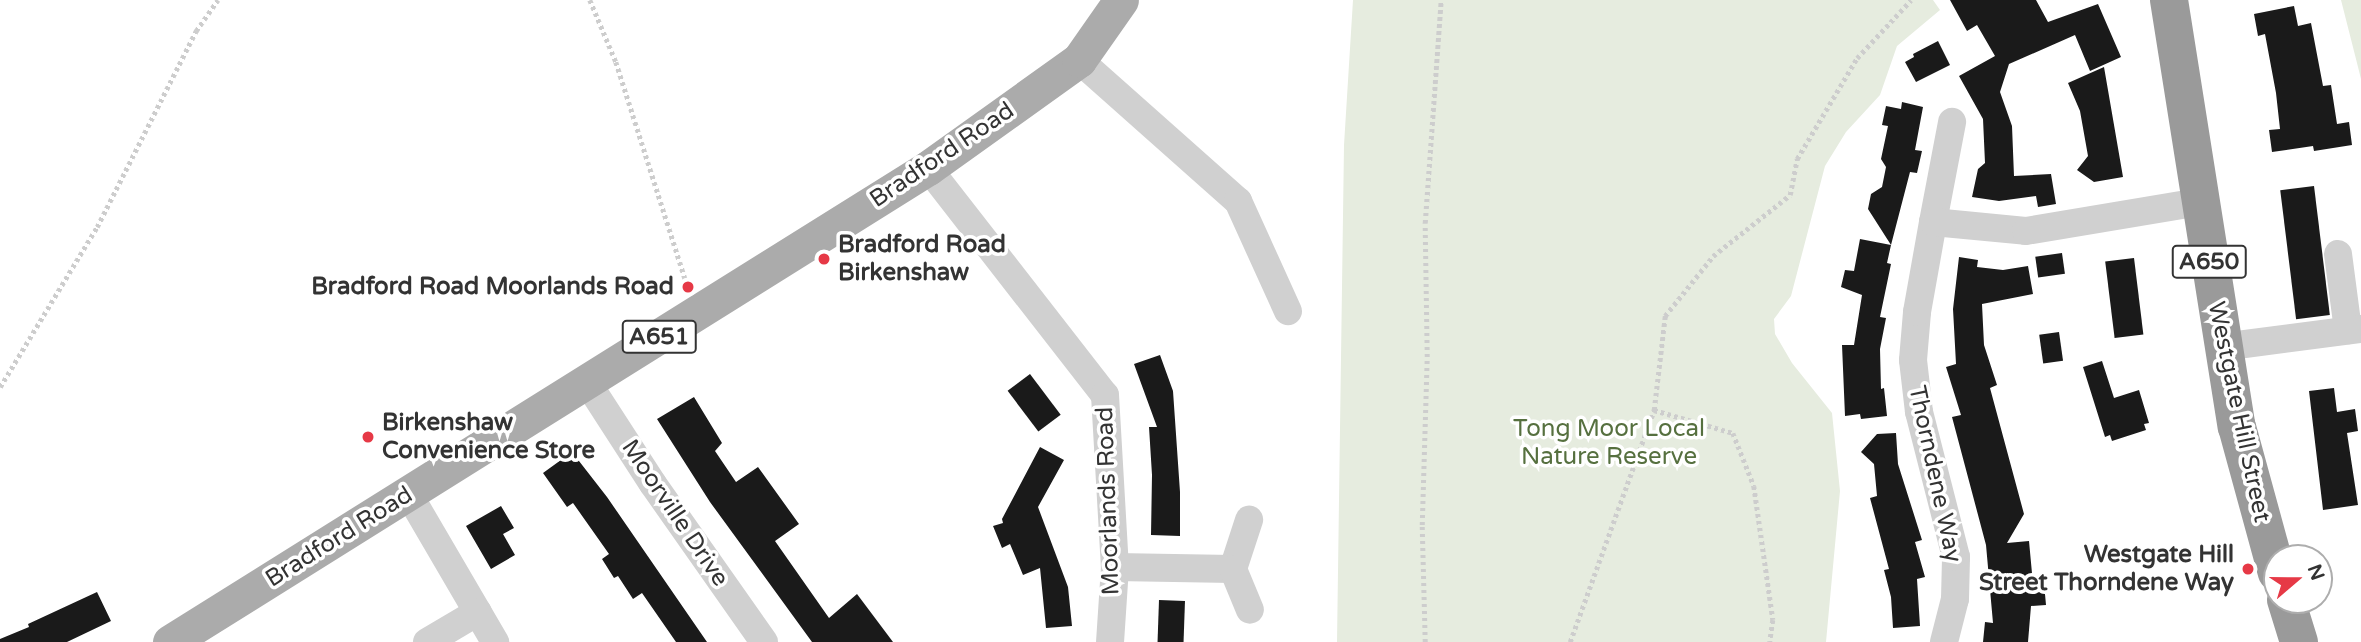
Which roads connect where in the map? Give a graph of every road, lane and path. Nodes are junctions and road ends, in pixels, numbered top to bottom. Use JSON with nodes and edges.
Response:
{"nodes":[{"id":1,"x":218,"y":0,"type":"edge"},
{"id":2,"x":590,"y":0,"type":"edge"},
{"id":3,"x":1121,"y":0,"type":"edge"},
{"id":4,"x":1441,"y":0,"type":"edge"},
{"id":5,"x":1911,"y":0,"type":"edge"},
{"id":6,"x":2169,"y":0,"type":"edge"},
{"id":7,"x":1079,"y":60,"type":"junction"},
{"id":8,"x":1952,"y":122,"type":"dead end"},
{"id":9,"x":928,"y":168,"type":"junction"},
{"id":10,"x":2199,"y":202,"type":"junction"},
{"id":11,"x":1933,"y":222,"type":"junction"},
{"id":12,"x":2338,"y":254,"type":"dead end"},
{"id":13,"x":1288,"y":311,"type":"dead end"},
{"id":14,"x":696,"y":314,"type":"junction"},
{"id":15,"x":2354,"y":330,"type":"edge"},
{"id":16,"x":2222,"y":347,"type":"junction"},
{"id":17,"x":587,"y":382,"type":"junction"},
{"id":18,"x":0,"y":387,"type":"edge"},
{"id":19,"x":1654,"y":410,"type":"junction"},
{"id":20,"x":408,"y":494,"type":"junction"},
{"id":21,"x":1249,"y":520,"type":"dead end"},
{"id":22,"x":2269,"y":544,"type":"edge"},
{"id":23,"x":1115,"y":567,"type":"junction"},
{"id":24,"x":1233,"y":569,"type":"junction"},
{"id":25,"x":1250,"y":610,"type":"dead end"},
{"id":26,"x":478,"y":612,"type":"junction"},
{"id":27,"x":2290,"y":614,"type":"edge"},
{"id":28,"x":170,"y":642,"type":"edge"},
{"id":29,"x":427,"y":642,"type":"edge"},
{"id":30,"x":495,"y":642,"type":"edge"},
{"id":31,"x":764,"y":642,"type":"edge"},
{"id":32,"x":1110,"y":642,"type":"edge"},
{"id":33,"x":1425,"y":642,"type":"edge"},
{"id":34,"x":1570,"y":642,"type":"edge"},
{"id":35,"x":1770,"y":642,"type":"edge"},
{"id":36,"x":1944,"y":642,"type":"edge"},
{"id":37,"x":2299,"y":642,"type":"edge"}],
"edges":[{"from":1,"to":18,"type":"path"},
{"from":2,"to":14,"type":"path"},
{"from":3,"to":7,"type":"main road","name":"Bradford Road","number":"A651"},
{"from":4,"to":33,"type":"path"},
{"from":5,"to":19,"type":"path"},
{"from":6,"to":10,"type":"highway","name":"Westgate Hill Street","number":"A650"},
{"from":7,"to":9,"type":"main road","name":"Bradford Road","number":"A651"},
{"from":7,"to":13,"type":"street"},
{"from":8,"to":11,"type":"street","name":"Thorndene Way"},
{"from":9,"to":14,"type":"main road","name":"Bradford Road","number":"A651"},
{"from":9,"to":23,"type":"street","name":"Moorlands Road"},
{"from":10,"to":11,"type":"street"},
{"from":10,"to":16,"type":"highway","name":"Westgate Hill Street","number":"A650"},
{"from":11,"to":36,"type":"street","name":"Thorndene Way"},
{"from":12,"to":15,"type":"street"},
{"from":14,"to":17,"type":"main road","name":"Bradford Road","number":"A651"},
{"from":15,"to":16,"type":"street"},
{"from":16,"to":22,"type":"highway","name":"Westgate Hill Street","number":"A650"},
{"from":17,"to":20,"type":"main road","name":"Bradford Road","number":"A651"},
{"from":17,"to":31,"type":"street","name":"Moorville Drive"},
{"from":19,"to":34,"type":"path"},
{"from":19,"to":35,"type":"path"},
{"from":20,"to":26,"type":"street"},
{"from":20,"to":28,"type":"main road","name":"Bradford Road","number":"A651"},
{"from":21,"to":24,"type":"street"},
{"from":23,"to":24,"type":"street"},
{"from":23,"to":32,"type":"street","name":"Moorlands Road"},
{"from":24,"to":25,"type":"street"},
{"from":26,"to":29,"type":"street"},
{"from":26,"to":30,"type":"street"},
{"from":27,"to":37,"type":"highway"}]}
